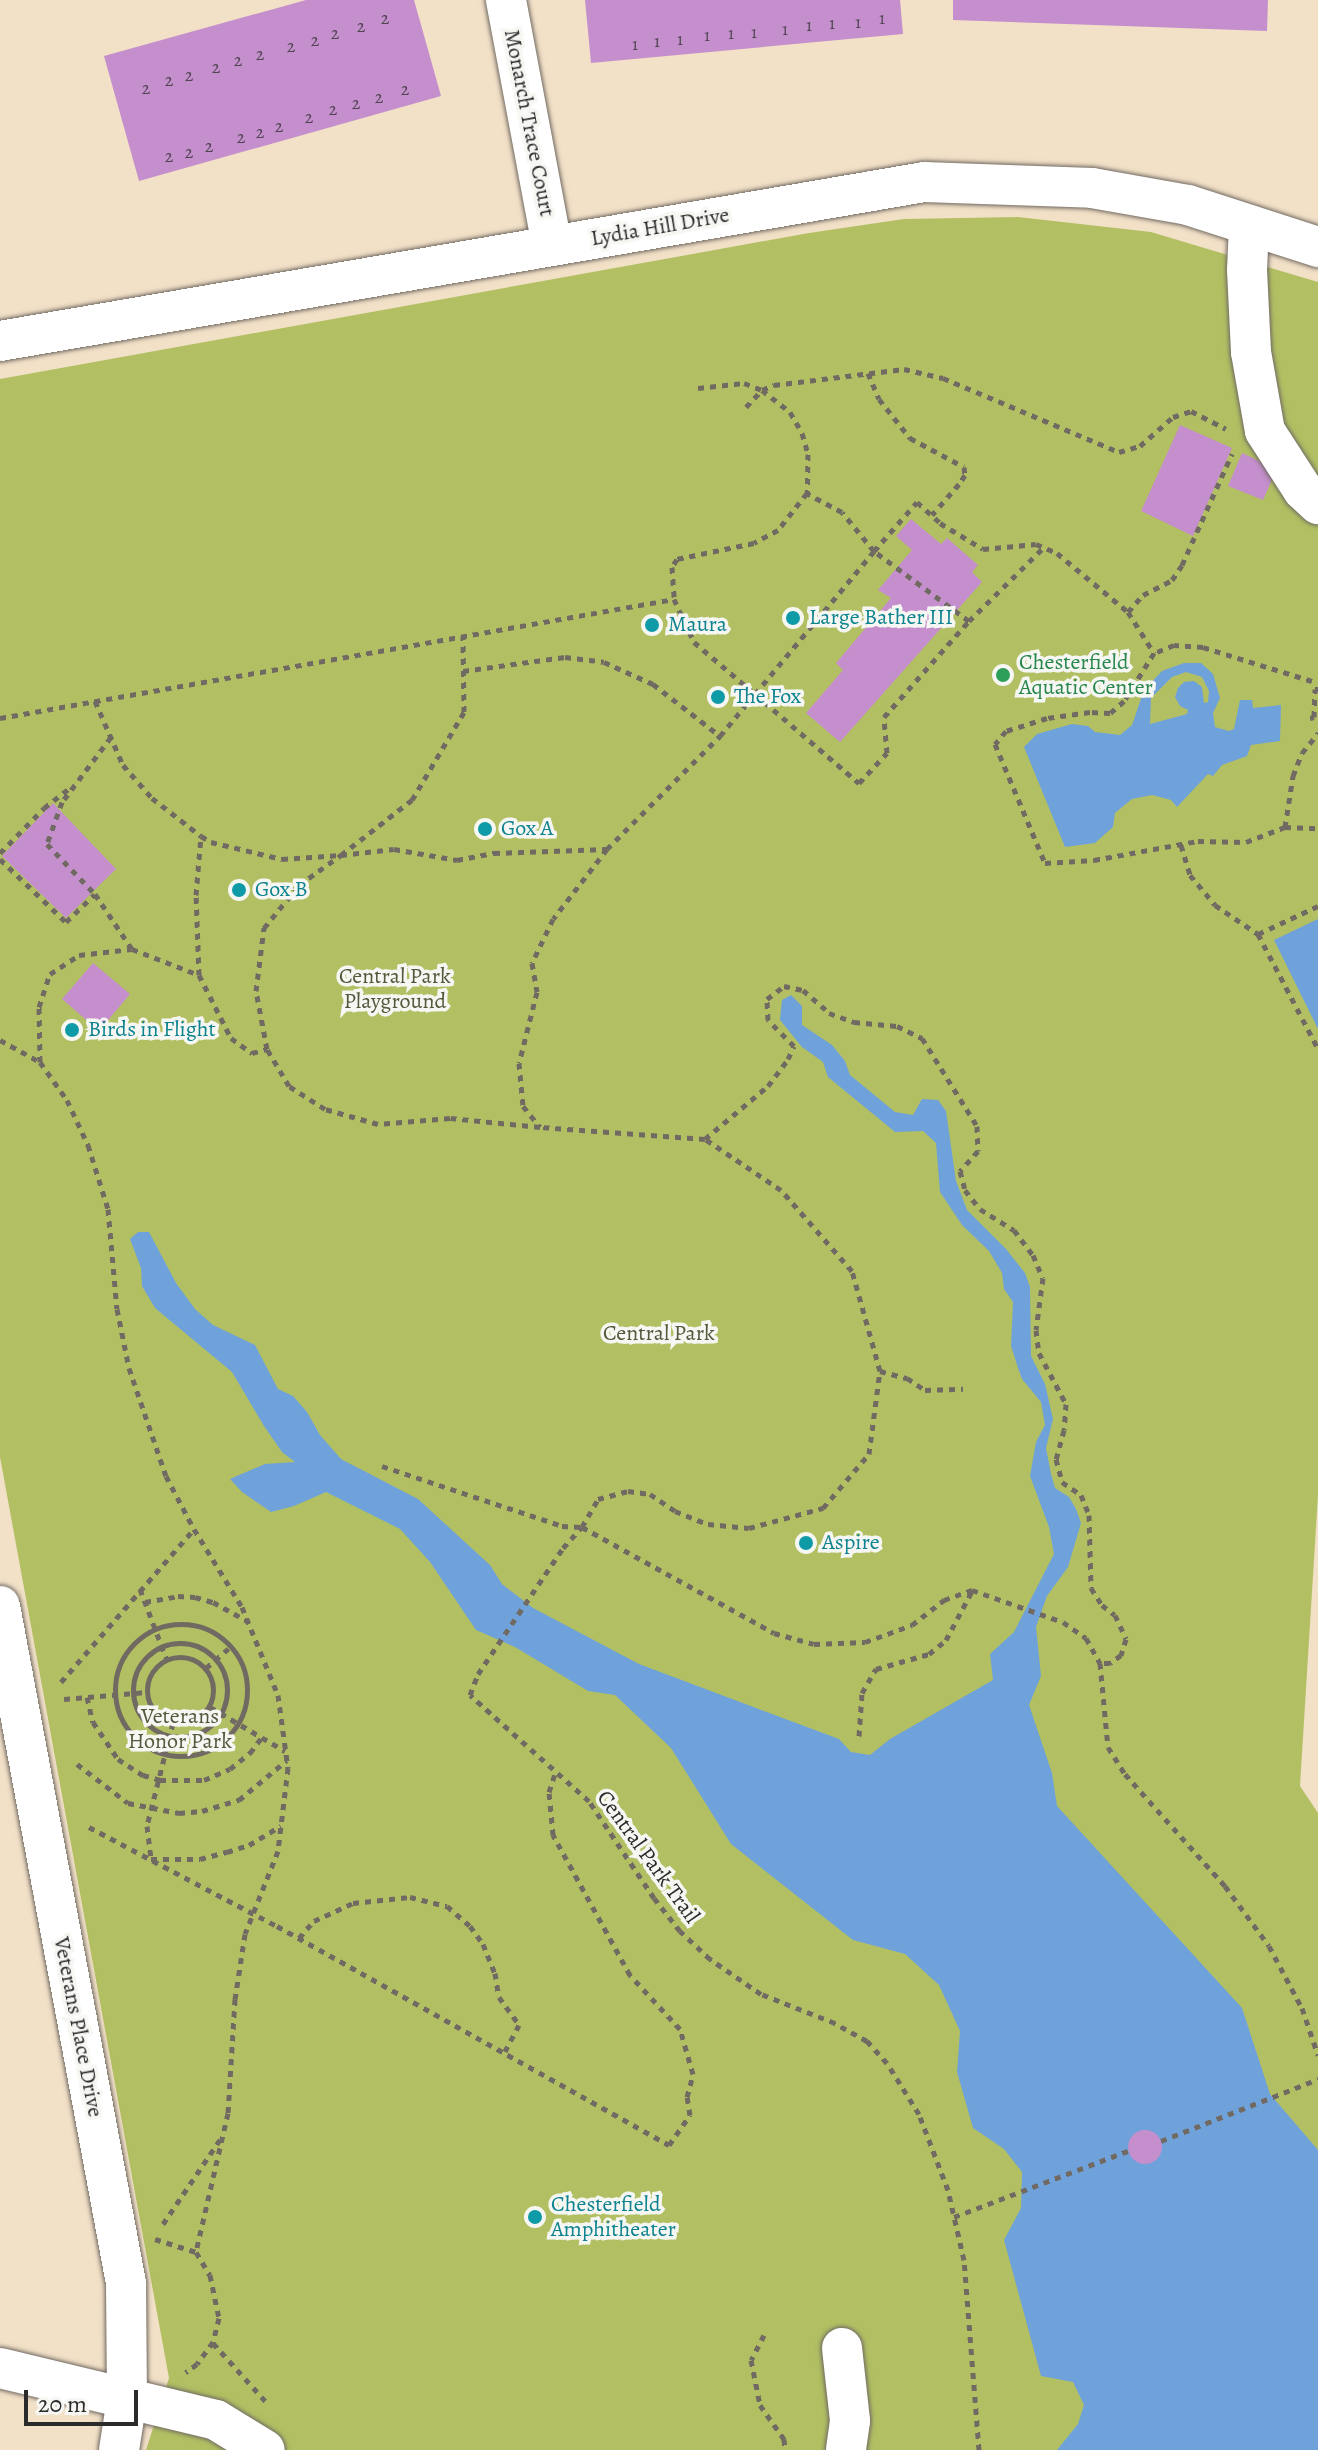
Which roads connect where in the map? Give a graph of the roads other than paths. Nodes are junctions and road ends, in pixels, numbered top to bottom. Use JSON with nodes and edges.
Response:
{"nodes":[{"id":1,"x":506,"y":0,"type":"edge"},
{"id":2,"x":1249,"y":225,"type":"junction"},
{"id":3,"x":552,"y":245,"type":"junction"},
{"id":4,"x":1318,"y":247,"type":"edge"},
{"id":5,"x":0,"y":341,"type":"edge"},
{"id":6,"x":1318,"y":504,"type":"edge"},
{"id":7,"x":0,"y":1606,"type":"edge"},
{"id":8,"x":842,"y":2348,"type":"dead end"},
{"id":9,"x":0,"y":2368,"type":"edge"},
{"id":10,"x":127,"y":2399,"type":"junction"},
{"id":11,"x":119,"y":2450,"type":"edge"},
{"id":12,"x":265,"y":2450,"type":"edge"},
{"id":13,"x":846,"y":2450,"type":"edge"}],
"edges":[{"from":1,"to":3,"type":"street","name":"Monarch Trace Court"},
{"from":2,"to":3,"type":"street","name":"Lydia Hill Drive"},
{"from":2,"to":4,"type":"street","name":"Lydia Hill Drive"},
{"from":2,"to":6,"type":"street"},
{"from":3,"to":5,"type":"street","name":"Lydia Hill Drive"},
{"from":7,"to":10,"type":"street","name":"Veterans Place Drive"},
{"from":8,"to":13,"type":"street"},
{"from":9,"to":10,"type":"street"},
{"from":10,"to":11,"type":"street","name":"Veterans Place Drive"},
{"from":10,"to":12,"type":"street"}]}
